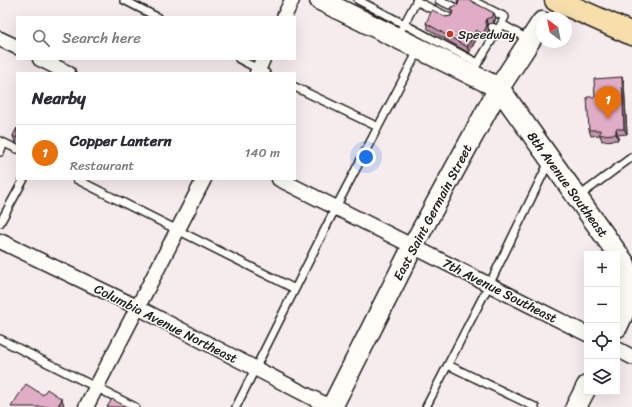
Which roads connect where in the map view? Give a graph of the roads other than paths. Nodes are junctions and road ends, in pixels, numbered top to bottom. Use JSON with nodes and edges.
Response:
{"nodes":[{"id":1,"x":124,"y":0,"type":"edge"},
{"id":2,"x":292,"y":0,"type":"edge"},
{"id":3,"x":320,"y":0,"type":"edge"},
{"id":4,"x":439,"y":0,"type":"edge"},
{"id":5,"x":471,"y":0,"type":"edge"},
{"id":6,"x":556,"y":0,"type":"edge"},
{"id":7,"x":417,"y":1,"type":"edge"},
{"id":8,"x":456,"y":8,"type":"edge"},
{"id":9,"x":362,"y":9,"type":"edge"},
{"id":10,"x":548,"y":12,"type":"edge"},
{"id":11,"x":155,"y":16,"type":"edge"},
{"id":12,"x":284,"y":16,"type":"edge"},
{"id":13,"x":450,"y":18,"type":"edge"},
{"id":14,"x":497,"y":27,"type":"junction"},
{"id":15,"x":401,"y":31,"type":"junction"},
{"id":16,"x":536,"y":31,"type":"edge"},
{"id":17,"x":632,"y":34,"type":"edge"},
{"id":18,"x":0,"y":39,"type":"edge"},
{"id":19,"x":530,"y":40,"type":"junction"},
{"id":20,"x":16,"y":47,"type":"edge"},
{"id":21,"x":419,"y":49,"type":"junction"},
{"id":22,"x":42,"y":60,"type":"edge"},
{"id":23,"x":241,"y":60,"type":"edge"},
{"id":24,"x":261,"y":69,"type":"edge"},
{"id":25,"x":474,"y":69,"type":"junction"},
{"id":26,"x":66,"y":72,"type":"edge"},
{"id":27,"x":296,"y":87,"type":"edge"},
{"id":28,"x":498,"y":88,"type":"junction"},
{"id":29,"x":378,"y":126,"type":"junction"},
{"id":30,"x":2,"y":142,"type":"edge"},
{"id":31,"x":16,"y":149,"type":"edge"},
{"id":32,"x":0,"y":152,"type":"edge"},
{"id":33,"x":632,"y":157,"type":"edge"},
{"id":34,"x":551,"y":158,"type":"junction"},
{"id":35,"x":23,"y":180,"type":"edge"},
{"id":36,"x":78,"y":180,"type":"edge"},
{"id":37,"x":203,"y":180,"type":"edge"},
{"id":38,"x":281,"y":180,"type":"edge"},
{"id":39,"x":578,"y":197,"type":"junction"},
{"id":40,"x":336,"y":207,"type":"junction"},
{"id":41,"x":2,"y":213,"type":"edge"},
{"id":42,"x":0,"y":223,"type":"edge"},
{"id":43,"x":178,"y":230,"type":"junction"},
{"id":44,"x":0,"y":241,"type":"edge"},
{"id":45,"x":413,"y":246,"type":"junction"},
{"id":46,"x":632,"y":283,"type":"edge"},
{"id":47,"x":489,"y":285,"type":"junction"},
{"id":48,"x":295,"y":289,"type":"junction"},
{"id":49,"x":138,"y":307,"type":"junction"},
{"id":50,"x":619,"y":323,"type":"edge"},
{"id":51,"x":584,"y":332,"type":"edge"},
{"id":52,"x":0,"y":339,"type":"edge"},
{"id":53,"x":620,"y":351,"type":"edge"},
{"id":54,"x":632,"y":357,"type":"edge"},
{"id":55,"x":448,"y":365,"type":"junction"},
{"id":56,"x":255,"y":368,"type":"junction"},
{"id":57,"x":96,"y":387,"type":"junction"},
{"id":58,"x":584,"y":392,"type":"edge"},
{"id":59,"x":86,"y":407,"type":"edge"},
{"id":60,"x":135,"y":407,"type":"edge"},
{"id":61,"x":236,"y":407,"type":"edge"},
{"id":62,"x":331,"y":407,"type":"edge"},
{"id":63,"x":426,"y":407,"type":"edge"},
{"id":64,"x":535,"y":407,"type":"edge"},
{"id":65,"x":576,"y":407,"type":"edge"}],
"edges":[{"from":1,"to":11,"type":"lane"},
{"from":2,"to":12,"type":"street"},
{"from":3,"to":9,"type":"street"},
{"from":4,"to":8,"type":"lane"},
{"from":5,"to":14,"type":"lane"},
{"from":6,"to":10,"type":"street"},
{"from":6,"to":17,"type":"highway"},
{"from":7,"to":13,"type":"lane"},
{"from":7,"to":15,"type":"lane"},
{"from":9,"to":15,"type":"street"},
{"from":14,"to":19,"type":"lane"},
{"from":14,"to":25,"type":"lane"},
{"from":15,"to":21,"type":"street"},
{"from":15,"to":25,"type":"lane"},
{"from":16,"to":19,"type":"street","name":"East Saint Germain Street"},
{"from":18,"to":20,"type":"street"},
{"from":19,"to":28,"type":"street","name":"East Saint Germain Street"},
{"from":21,"to":25,"type":"street"},
{"from":21,"to":29,"type":"lane"},
{"from":22,"to":26,"type":"street"},
{"from":23,"to":24,"type":"lane"},
{"from":25,"to":28,"type":"street"},
{"from":27,"to":29,"type":"lane"},
{"from":28,"to":34,"type":"street","name":"8th Avenue Southeast"},
{"from":28,"to":45,"type":"street","name":"East Saint Germain Street"},
{"from":29,"to":40,"type":"lane"},
{"from":30,"to":31,"type":"lane"},
{"from":30,"to":32,"type":"lane"},
{"from":33,"to":39,"type":"lane"},
{"from":34,"to":39,"type":"street","name":"8th Avenue Southeast"},
{"from":34,"to":47,"type":"lane"},
{"from":35,"to":41,"type":"lane"},
{"from":36,"to":43,"type":"lane"},
{"from":37,"to":43,"type":"street"},
{"from":38,"to":40,"type":"street","name":"7th Avenue Southeast"},
{"from":39,"to":46,"type":"street","name":"8th Avenue Southeast"},
{"from":40,"to":45,"type":"street","name":"7th Avenue Southeast"},
{"from":40,"to":48,"type":"lane"},
{"from":41,"to":42,"type":"lane"},
{"from":43,"to":48,"type":"lane"},
{"from":43,"to":49,"type":"street"},
{"from":44,"to":49,"type":"street","name":"Columbia Avenue Northeast"},
{"from":45,"to":47,"type":"street","name":"7th Avenue Southeast"},
{"from":45,"to":62,"type":"street","name":"East Saint Germain Street"},
{"from":46,"to":50,"type":"street"},
{"from":47,"to":51,"type":"street","name":"7th Avenue Southeast"},
{"from":47,"to":55,"type":"lane"},
{"from":48,"to":56,"type":"lane"},
{"from":49,"to":56,"type":"street","name":"Columbia Avenue Northeast"},
{"from":49,"to":57,"type":"street"},
{"from":52,"to":57,"type":"lane"},
{"from":53,"to":54,"type":"street"},
{"from":55,"to":63,"type":"lane"},
{"from":55,"to":64,"type":"lane"},
{"from":56,"to":61,"type":"lane"},
{"from":56,"to":62,"type":"street","name":"Columbia Avenue Northeast"},
{"from":57,"to":59,"type":"street"},
{"from":57,"to":60,"type":"lane"},
{"from":58,"to":65,"type":"street"}]}
